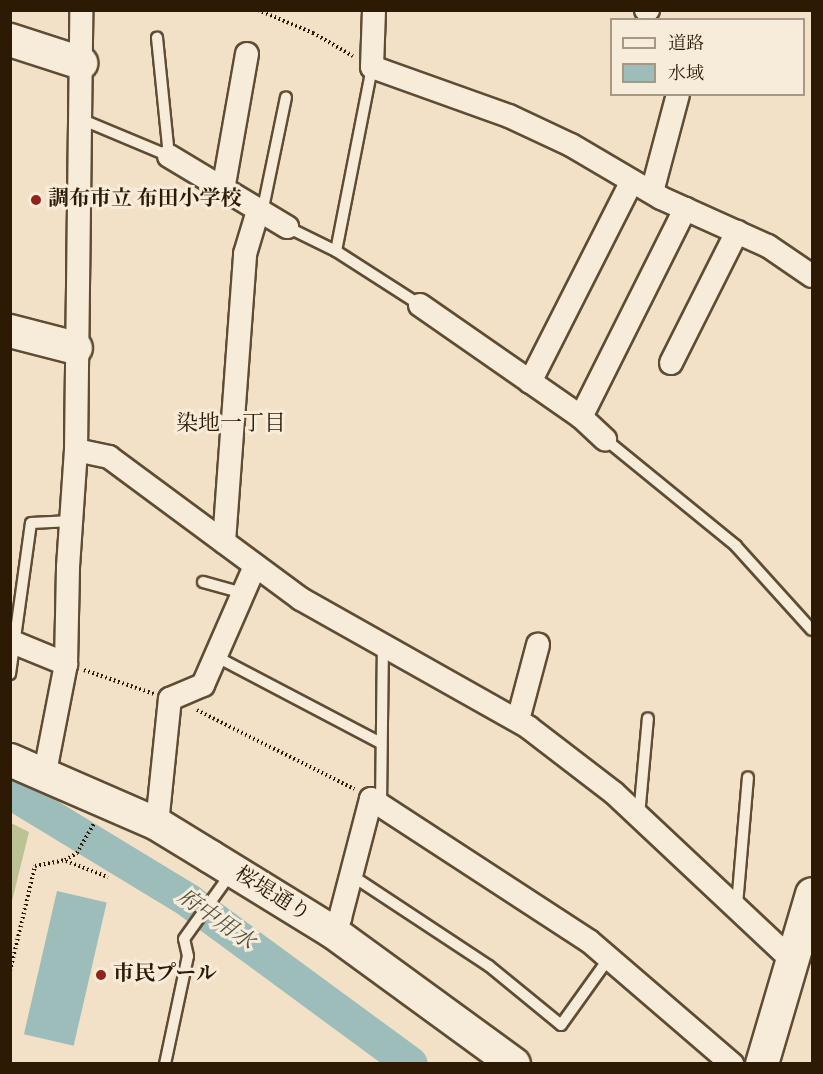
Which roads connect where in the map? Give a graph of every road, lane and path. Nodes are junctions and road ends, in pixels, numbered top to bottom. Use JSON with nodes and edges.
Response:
{"nodes":[{"id":1,"x":81,"y":10,"type":"edge"},
{"id":2,"x":258,"y":10,"type":"edge"},
{"id":3,"x":374,"y":10,"type":"edge"},
{"id":4,"x":158,"y":38,"type":"dead end"},
{"id":5,"x":10,"y":40,"type":"edge"},
{"id":6,"x":247,"y":54,"type":"dead end"},
{"id":7,"x":81,"y":63,"type":"junction"},
{"id":8,"x":372,"y":68,"type":"junction"},
{"id":9,"x":677,"y":96,"type":"edge"},
{"id":10,"x":286,"y":97,"type":"dead end"},
{"id":11,"x":83,"y":120,"type":"junction"},
{"id":12,"x":169,"y":156,"type":"junction"},
{"id":13,"x":642,"y":187,"type":"junction"},
{"id":14,"x":223,"y":190,"type":"junction"},
{"id":15,"x":685,"y":209,"type":"junction"},
{"id":16,"x":260,"y":212,"type":"junction"},
{"id":17,"x":287,"y":227,"type":"joint"},
{"id":18,"x":737,"y":232,"type":"junction"},
{"id":19,"x":336,"y":251,"type":"junction"},
{"id":20,"x":813,"y":276,"type":"edge"},
{"id":21,"x":420,"y":305,"type":"joint"},
{"id":22,"x":10,"y":331,"type":"edge"},
{"id":23,"x":76,"y":348,"type":"junction"},
{"id":24,"x":671,"y":363,"type":"dead end"},
{"id":25,"x":530,"y":382,"type":"junction"},
{"id":26,"x":581,"y":417,"type":"junction"},
{"id":27,"x":605,"y":439,"type":"joint"},
{"id":28,"x":76,"y":450,"type":"junction"},
{"id":29,"x":72,"y":521,"type":"junction"},
{"id":30,"x":224,"y":542,"type":"junction"},
{"id":31,"x":255,"y":566,"type":"junction"},
{"id":32,"x":203,"y":582,"type":"dead end"},
{"id":33,"x":243,"y":593,"type":"junction"},
{"id":34,"x":813,"y":630,"type":"edge"},
{"id":35,"x":14,"y":643,"type":"edge"},
{"id":36,"x":538,"y":645,"type":"dead end"},
{"id":37,"x":383,"y":646,"type":"junction"},
{"id":38,"x":215,"y":656,"type":"junction"},
{"id":39,"x":66,"y":664,"type":"junction"},
{"id":40,"x":10,"y":674,"type":"edge"},
{"id":41,"x":170,"y":699,"type":"junction"},
{"id":42,"x":648,"y":718,"type":"dead end"},
{"id":43,"x":518,"y":720,"type":"junction"},
{"id":44,"x":381,"y":743,"type":"junction"},
{"id":45,"x":10,"y":760,"type":"edge"},
{"id":46,"x":45,"y":772,"type":"junction"},
{"id":47,"x":748,"y":777,"type":"dead end"},
{"id":48,"x":376,"y":802,"type":"junction"},
{"id":49,"x":639,"y":816,"type":"junction"},
{"id":50,"x":94,"y":824,"type":"dead end"},
{"id":51,"x":157,"y":824,"type":"junction"},
{"id":52,"x":65,"y":860,"type":"junction"},
{"id":53,"x":233,"y":870,"type":"junction"},
{"id":54,"x":351,"y":875,"type":"junction"},
{"id":55,"x":108,"y":877,"type":"dead end"},
{"id":56,"x":813,"y":894,"type":"edge"},
{"id":57,"x":736,"y":911,"type":"junction"},
{"id":58,"x":333,"y":932,"type":"junction"},
{"id":59,"x":800,"y":955,"type":"edge"},
{"id":60,"x":609,"y":958,"type":"junction"},
{"id":61,"x":10,"y":971,"type":"edge"},
{"id":62,"x":165,"y":1064,"type":"edge"},
{"id":63,"x":514,"y":1064,"type":"edge"},
{"id":64,"x":732,"y":1064,"type":"edge"},
{"id":65,"x":762,"y":1064,"type":"edge"}],
"edges":[{"from":1,"to":7,"type":"street"},
{"from":2,"to":8,"type":"path"},
{"from":3,"to":8,"type":"street"},
{"from":4,"to":12,"type":"lane"},
{"from":5,"to":7,"type":"street"},
{"from":6,"to":14,"type":"street"},
{"from":7,"to":11,"type":"street"},
{"from":8,"to":13,"type":"street"},
{"from":8,"to":19,"type":"lane"},
{"from":9,"to":13,"type":"street"},
{"from":10,"to":16,"type":"lane"},
{"from":11,"to":12,"type":"lane"},
{"from":11,"to":23,"type":"street"},
{"from":12,"to":14,"type":"street"},
{"from":13,"to":15,"type":"street"},
{"from":13,"to":25,"type":"street"},
{"from":14,"to":16,"type":"street"},
{"from":15,"to":18,"type":"street"},
{"from":15,"to":26,"type":"street"},
{"from":16,"to":17,"type":"street"},
{"from":16,"to":30,"type":"street"},
{"from":17,"to":19,"type":"lane"},
{"from":18,"to":20,"type":"street"},
{"from":18,"to":24,"type":"street"},
{"from":19,"to":21,"type":"lane"},
{"from":21,"to":25,"type":"street"},
{"from":22,"to":23,"type":"street"},
{"from":23,"to":28,"type":"street"},
{"from":25,"to":26,"type":"street"},
{"from":26,"to":27,"type":"street"},
{"from":27,"to":34,"type":"lane"},
{"from":28,"to":29,"type":"street"},
{"from":28,"to":30,"type":"street"},
{"from":29,"to":35,"type":"lane"},
{"from":29,"to":39,"type":"street"},
{"from":30,"to":31,"type":"street"},
{"from":31,"to":33,"type":"street"},
{"from":31,"to":37,"type":"street"},
{"from":32,"to":33,"type":"lane"},
{"from":33,"to":38,"type":"street"},
{"from":35,"to":39,"type":"street"},
{"from":35,"to":40,"type":"lane"},
{"from":36,"to":43,"type":"street"},
{"from":37,"to":43,"type":"street"},
{"from":37,"to":44,"type":"lane"},
{"from":38,"to":41,"type":"street"},
{"from":38,"to":44,"type":"lane"},
{"from":39,"to":41,"type":"path"},
{"from":39,"to":46,"type":"street"},
{"from":41,"to":48,"type":"path"},
{"from":41,"to":51,"type":"street"},
{"from":42,"to":49,"type":"lane"},
{"from":43,"to":49,"type":"street"},
{"from":44,"to":48,"type":"lane"},
{"from":45,"to":46,"type":"street","name":"桜堤通り"},
{"from":46,"to":51,"type":"street","name":"桜堤通り"},
{"from":47,"to":57,"type":"lane"},
{"from":48,"to":54,"type":"street"},
{"from":48,"to":60,"type":"street"},
{"from":49,"to":57,"type":"street"},
{"from":50,"to":52,"type":"path"},
{"from":51,"to":53,"type":"street","name":"桜堤通り"},
{"from":52,"to":55,"type":"path"},
{"from":52,"to":61,"type":"path"},
{"from":53,"to":58,"type":"street","name":"桜堤通り"},
{"from":53,"to":62,"type":"lane"},
{"from":54,"to":58,"type":"street"},
{"from":54,"to":60,"type":"lane"},
{"from":56,"to":59,"type":"street"},
{"from":57,"to":59,"type":"street"},
{"from":58,"to":63,"type":"street","name":"桜堤通り"},
{"from":59,"to":65,"type":"street"},
{"from":60,"to":64,"type":"street"}]}
